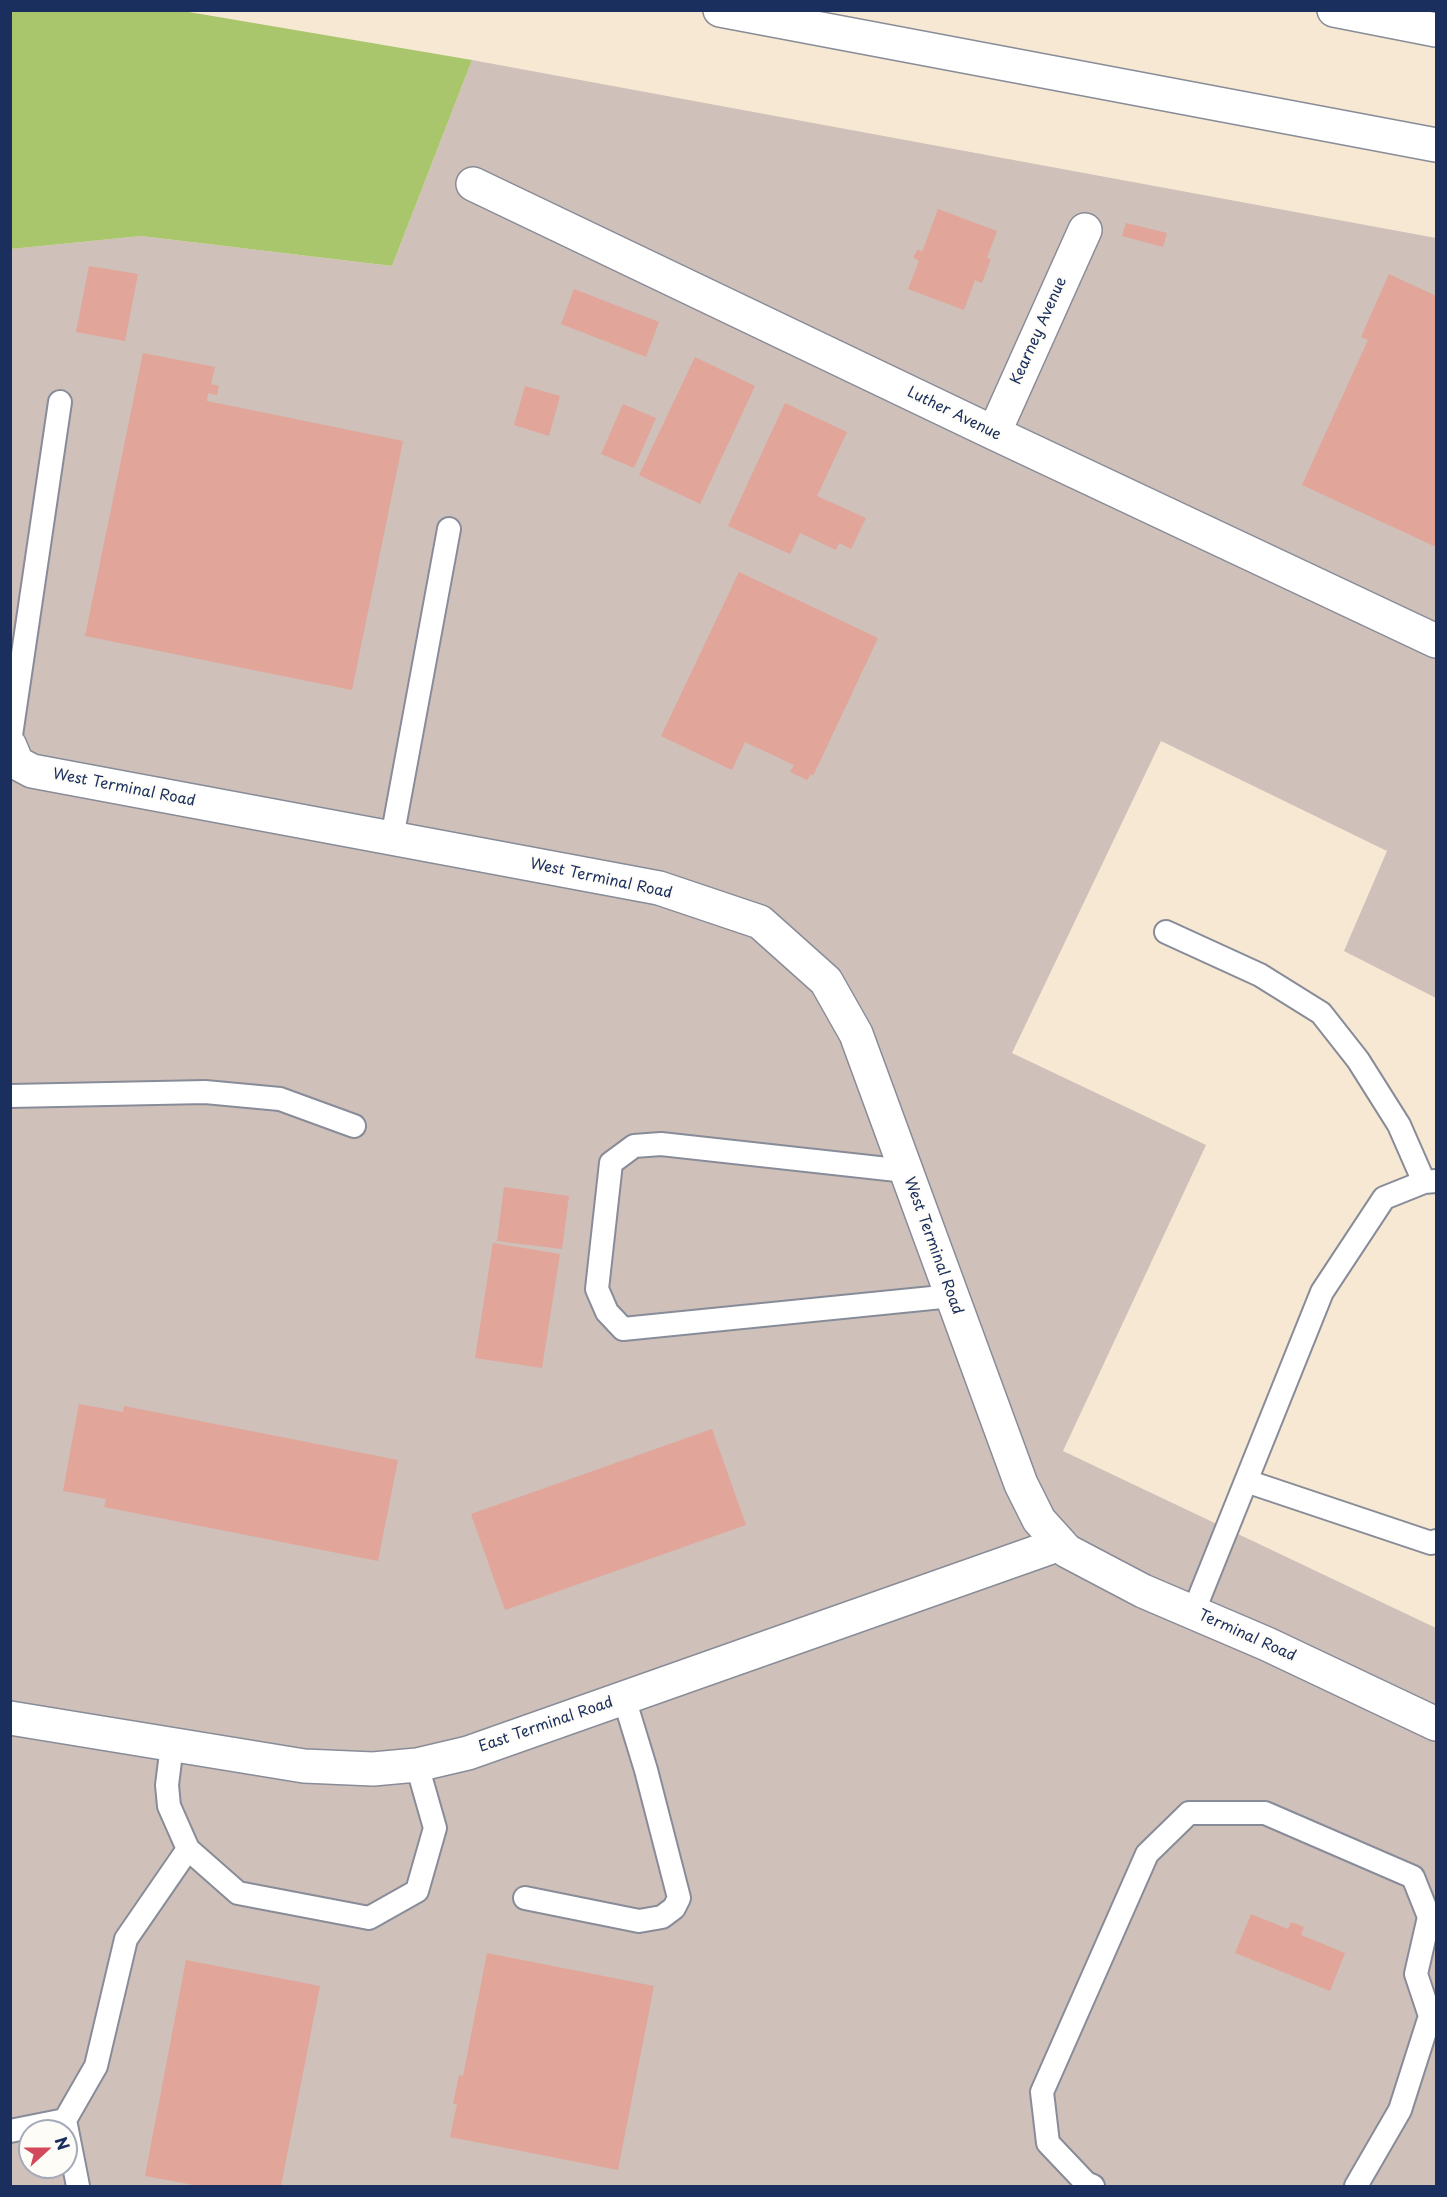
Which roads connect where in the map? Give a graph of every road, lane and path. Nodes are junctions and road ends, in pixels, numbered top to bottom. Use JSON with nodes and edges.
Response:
{"nodes":[{"id":1,"x":720,"y":10,"type":"edge"},
{"id":2,"x":1334,"y":10,"type":"edge"},
{"id":3,"x":1437,"y":30,"type":"edge"},
{"id":4,"x":1437,"y":145,"type":"edge"},
{"id":5,"x":473,"y":184,"type":"dead end"},
{"id":6,"x":1085,"y":230,"type":"dead end"},
{"id":7,"x":60,"y":402,"type":"dead end"},
{"id":8,"x":994,"y":433,"type":"junction"},
{"id":9,"x":449,"y":529,"type":"dead end"},
{"id":10,"x":1437,"y":641,"type":"edge"},
{"id":11,"x":10,"y":744,"type":"edge"},
{"id":12,"x":392,"y":838,"type":"junction"},
{"id":13,"x":1166,"y":932,"type":"dead end"},
{"id":14,"x":10,"y":1096,"type":"edge"},
{"id":15,"x":354,"y":1126,"type":"dead end"},
{"id":16,"x":906,"y":1171,"type":"junction"},
{"id":17,"x":1430,"y":1181,"type":"edge"},
{"id":18,"x":952,"y":1296,"type":"junction"},
{"id":19,"x":1246,"y":1481,"type":"junction"},
{"id":20,"x":1437,"y":1541,"type":"edge"},
{"id":21,"x":1060,"y":1544,"type":"junction"},
{"id":22,"x":1193,"y":1613,"type":"junction"},
{"id":23,"x":624,"y":1698,"type":"junction"},
{"id":24,"x":10,"y":1718,"type":"edge"},
{"id":25,"x":1437,"y":1724,"type":"edge"},
{"id":26,"x":172,"y":1745,"type":"junction"},
{"id":27,"x":417,"y":1765,"type":"junction"},
{"id":28,"x":188,"y":1849,"type":"junction"},
{"id":29,"x":525,"y":1898,"type":"dead end"},
{"id":30,"x":1433,"y":2017,"type":"edge"},
{"id":31,"x":66,"y":2119,"type":"edge"},
{"id":32,"x":1093,"y":2187,"type":"edge"},
{"id":33,"x":1356,"y":2187,"type":"edge"}],
"edges":[{"from":1,"to":4,"type":"main road"},
{"from":2,"to":3,"type":"main road"},
{"from":5,"to":8,"type":"main road","name":"Luther Avenue"},
{"from":6,"to":8,"type":"main road","name":"Kearney Avenue"},
{"from":7,"to":11,"type":"lane"},
{"from":8,"to":10,"type":"main road","name":"Luther Avenue"},
{"from":9,"to":12,"type":"lane"},
{"from":11,"to":12,"type":"main road","name":"West Terminal Road"},
{"from":12,"to":16,"type":"main road","name":"West Terminal Road"},
{"from":13,"to":17,"type":"lane"},
{"from":14,"to":15,"type":"lane"},
{"from":16,"to":18,"type":"main road","name":"West Terminal Road"},
{"from":16,"to":18,"type":"lane"},
{"from":17,"to":19,"type":"lane"},
{"from":18,"to":21,"type":"main road","name":"West Terminal Road"},
{"from":19,"to":20,"type":"lane"},
{"from":19,"to":22,"type":"lane"},
{"from":21,"to":22,"type":"main road","name":"Terminal Road"},
{"from":21,"to":23,"type":"main road","name":"East Terminal Road"},
{"from":22,"to":25,"type":"main road","name":"Terminal Road"},
{"from":23,"to":27,"type":"main road","name":"East Terminal Road"},
{"from":23,"to":29,"type":"lane"},
{"from":24,"to":26,"type":"main road","name":"East Terminal Road"},
{"from":26,"to":27,"type":"main road","name":"East Terminal Road"},
{"from":26,"to":28,"type":"lane"},
{"from":27,"to":28,"type":"lane"},
{"from":28,"to":31,"type":"lane"},
{"from":30,"to":32,"type":"lane"},
{"from":30,"to":33,"type":"lane"}]}
